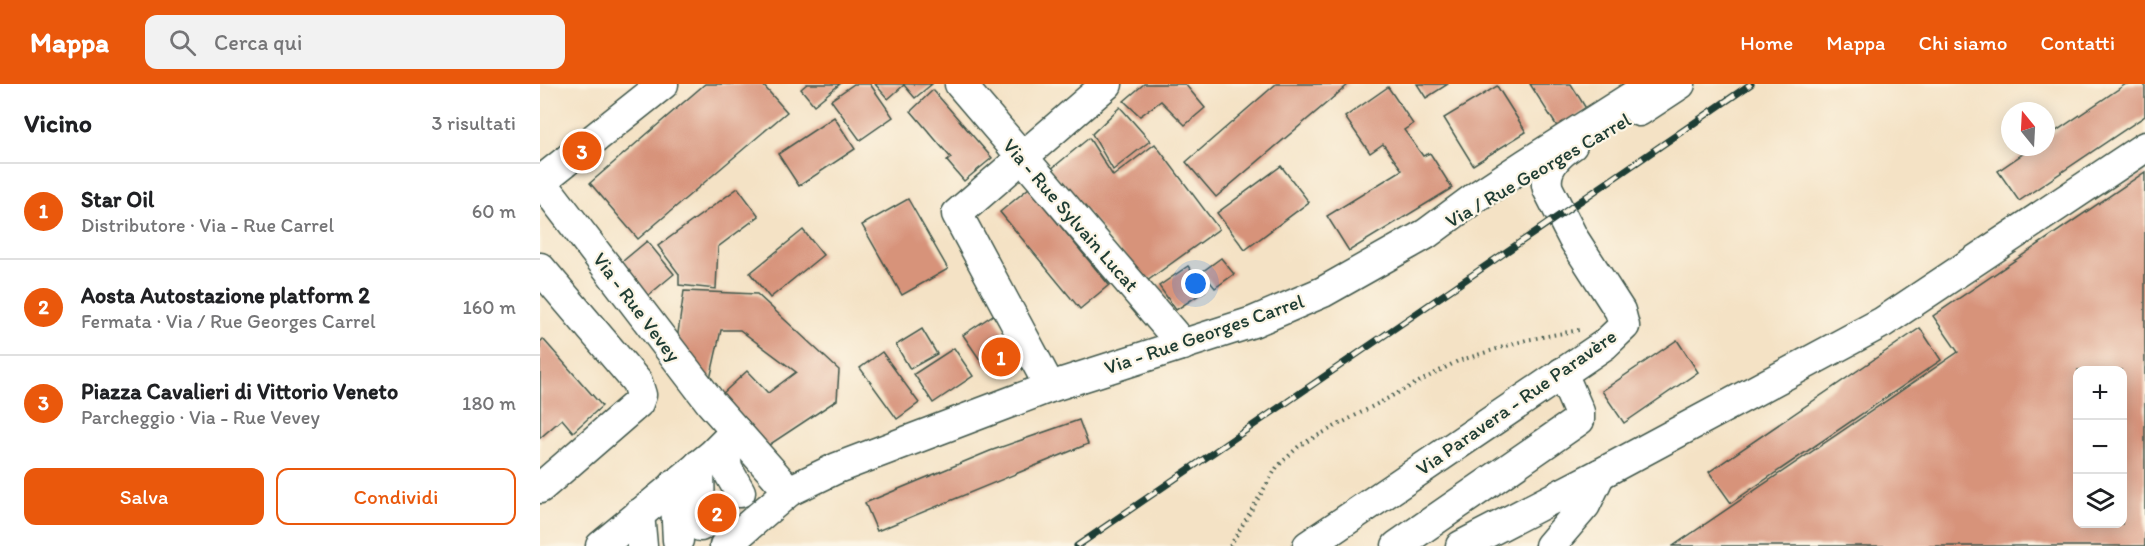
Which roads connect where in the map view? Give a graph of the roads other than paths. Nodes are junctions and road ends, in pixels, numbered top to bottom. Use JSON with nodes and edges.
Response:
{"nodes":[{"id":1,"x":663,"y":84,"type":"edge"},
{"id":2,"x":960,"y":84,"type":"edge"},
{"id":3,"x":1107,"y":84,"type":"edge"},
{"id":4,"x":1652,"y":84,"type":"edge"},
{"id":5,"x":1662,"y":84,"type":"edge"},
{"id":6,"x":1680,"y":84,"type":"edge"},
{"id":7,"x":2145,"y":147,"type":"edge"},
{"id":8,"x":1022,"y":157,"type":"junction"},
{"id":9,"x":1549,"y":178,"type":"junction"},
{"id":10,"x":540,"y":181,"type":"edge"},
{"id":11,"x":1426,"y":234,"type":"junction"},
{"id":12,"x":540,"y":268,"type":"edge"},
{"id":13,"x":1183,"y":345,"type":"junction"},
{"id":14,"x":1562,"y":373,"type":"junction"},
{"id":15,"x":1050,"y":387,"type":"junction"},
{"id":16,"x":718,"y":448,"type":"junction"},
{"id":17,"x":1600,"y":474,"type":"junction"},
{"id":18,"x":540,"y":488,"type":"edge"},
{"id":19,"x":789,"y":491,"type":"junction"},
{"id":20,"x":740,"y":492,"type":"dead end"},
{"id":21,"x":636,"y":524,"type":"edge"},
{"id":22,"x":689,"y":531,"type":"edge"},
{"id":23,"x":726,"y":546,"type":"edge"},
{"id":24,"x":1308,"y":546,"type":"edge"},
{"id":25,"x":1397,"y":546,"type":"edge"},
{"id":26,"x":1461,"y":546,"type":"edge"},
{"id":27,"x":1551,"y":546,"type":"edge"}],
"edges":[{"from":1,"to":10,"type":"street"},
{"from":2,"to":8,"type":"street","name":"Via - Rue Sylvain Lucat"},
{"from":3,"to":8,"type":"street"},
{"from":4,"to":11,"type":"street","name":"Via - Rue Georges Carrel"},
{"from":5,"to":9,"type":"street"},
{"from":6,"to":9,"type":"street","name":"Via / Rue Georges Carrel"},
{"from":7,"to":17,"type":"street"},
{"from":8,"to":13,"type":"street","name":"Via - Rue Sylvain Lucat"},
{"from":8,"to":15,"type":"street"},
{"from":9,"to":11,"type":"street","name":"Via / Rue Georges Carrel"},
{"from":9,"to":14,"type":"street","name":"Via Paravera - Rue Paravère"},
{"from":10,"to":16,"type":"street","name":"Via - Rue Vevey"},
{"from":11,"to":13,"type":"street","name":"Via - Rue Georges Carrel"},
{"from":12,"to":18,"type":"street"},
{"from":13,"to":15,"type":"street","name":"Via - Rue Georges Carrel"},
{"from":14,"to":24,"type":"street","name":"Via Paravera - Rue Paravère"},
{"from":14,"to":25,"type":"street"},
{"from":15,"to":19,"type":"street","name":"Via - Rue Georges Carrel"},
{"from":16,"to":19,"type":"street","name":"Via - Rue Vevey"},
{"from":16,"to":20,"type":"street"},
{"from":16,"to":21,"type":"street"},
{"from":16,"to":22,"type":"street"},
{"from":17,"to":26,"type":"street"},
{"from":17,"to":27,"type":"street"},
{"from":19,"to":23,"type":"street"},
{"from":21,"to":22,"type":"street"}]}
